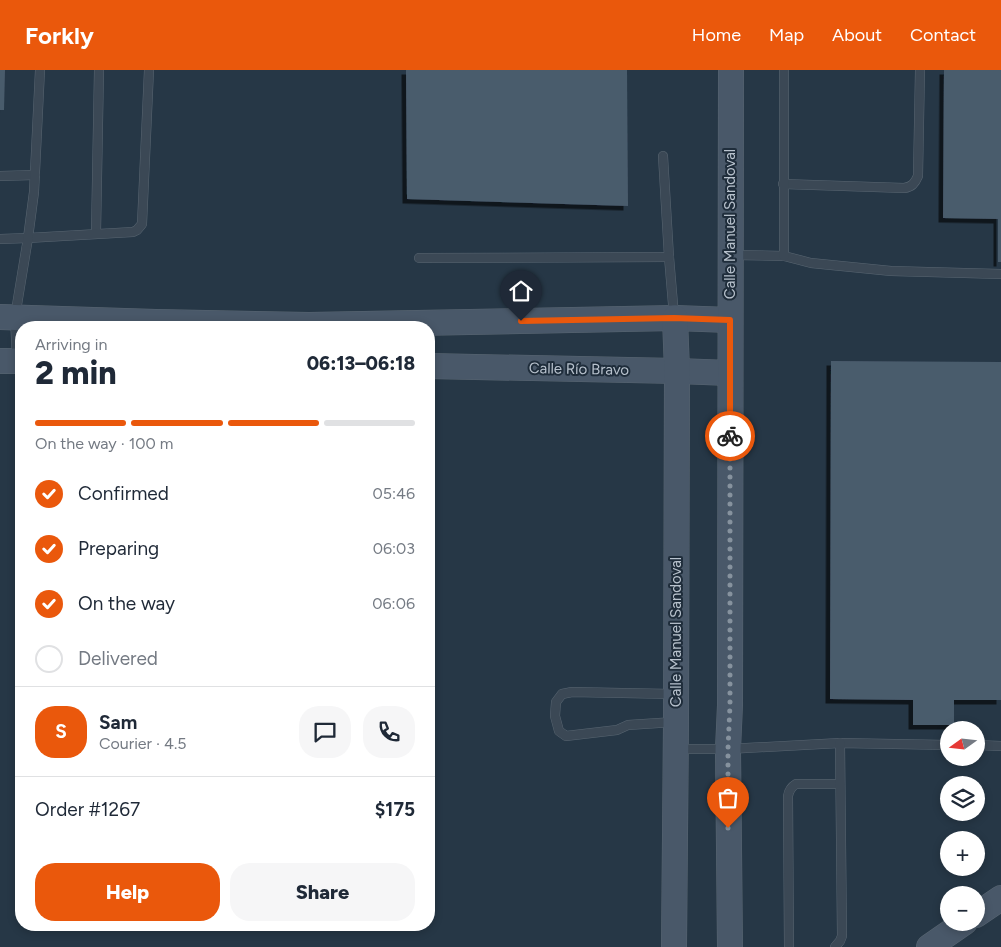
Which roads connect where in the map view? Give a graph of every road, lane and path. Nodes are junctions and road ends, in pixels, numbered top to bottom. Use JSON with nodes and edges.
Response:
{"nodes":[{"id":1,"x":40,"y":70,"type":"edge"},
{"id":2,"x":99,"y":70,"type":"edge"},
{"id":3,"x":149,"y":70,"type":"edge"},
{"id":4,"x":731,"y":70,"type":"edge"},
{"id":5,"x":784,"y":70,"type":"edge"},
{"id":6,"x":920,"y":70,"type":"edge"},
{"id":7,"x":663,"y":156,"type":"dead end"},
{"id":8,"x":35,"y":175,"type":"junction"},
{"id":9,"x":0,"y":176,"type":"edge"},
{"id":10,"x":783,"y":184,"type":"junction"},
{"id":11,"x":96,"y":234,"type":"junction"},
{"id":12,"x":28,"y":238,"type":"junction"},
{"id":13,"x":0,"y":239,"type":"edge"},
{"id":14,"x":731,"y":255,"type":"junction"},
{"id":15,"x":784,"y":256,"type":"junction"},
{"id":16,"x":669,"y":257,"type":"junction"},
{"id":17,"x":419,"y":258,"type":"dead end"},
{"id":18,"x":1001,"y":274,"type":"edge"},
{"id":19,"x":7,"y":317,"type":"edge"},
{"id":20,"x":674,"y":318,"type":"junction"},
{"id":21,"x":730,"y":320,"type":"junction"},
{"id":22,"x":82,"y":321,"type":"edge"},
{"id":23,"x":435,"y":323,"type":"edge"},
{"id":24,"x":13,"y":361,"type":"edge"},
{"id":25,"x":435,"y":366,"type":"edge"},
{"id":26,"x":677,"y":370,"type":"junction"},
{"id":27,"x":730,"y":373,"type":"junction"},
{"id":28,"x":676,"y":694,"type":"junction"},
{"id":29,"x":676,"y":722,"type":"junction"},
{"id":30,"x":840,"y":743,"type":"junction"},
{"id":31,"x":940,"y":745,"type":"edge"},
{"id":32,"x":985,"y":746,"type":"edge"},
{"id":33,"x":1001,"y":746,"type":"edge"},
{"id":34,"x":676,"y":749,"type":"junction"},
{"id":35,"x":728,"y":749,"type":"junction"},
{"id":36,"x":840,"y":784,"type":"junction"},
{"id":37,"x":1001,"y":898,"type":"edge"},
{"id":38,"x":985,"y":909,"type":"edge"},
{"id":39,"x":952,"y":931,"type":"edge"},
{"id":40,"x":674,"y":947,"type":"edge"},
{"id":41,"x":730,"y":947,"type":"edge"},
{"id":42,"x":789,"y":947,"type":"edge"},
{"id":43,"x":835,"y":947,"type":"edge"},
{"id":44,"x":929,"y":947,"type":"edge"}],
"edges":[{"from":1,"to":8,"type":"lane"},
{"from":2,"to":11,"type":"lane"},
{"from":3,"to":11,"type":"lane"},
{"from":4,"to":14,"type":"street","name":"Calle Manuel Sandoval"},
{"from":5,"to":10,"type":"lane"},
{"from":6,"to":10,"type":"lane"},
{"from":7,"to":16,"type":"lane"},
{"from":8,"to":9,"type":"lane"},
{"from":8,"to":12,"type":"lane"},
{"from":10,"to":15,"type":"lane"},
{"from":11,"to":12,"type":"lane"},
{"from":12,"to":13,"type":"lane"},
{"from":12,"to":19,"type":"lane"},
{"from":14,"to":15,"type":"lane"},
{"from":14,"to":21,"type":"street","name":"Calle Manuel Sandoval"},
{"from":15,"to":18,"type":"lane"},
{"from":16,"to":17,"type":"lane"},
{"from":16,"to":20,"type":"lane"},
{"from":19,"to":22,"type":"street"},
{"from":19,"to":24,"type":"lane"},
{"from":20,"to":21,"type":"street"},
{"from":20,"to":23,"type":"street"},
{"from":20,"to":26,"type":"street","name":"Calle Manuel Sandoval"},
{"from":21,"to":27,"type":"street","name":"Calle Manuel Sandoval"},
{"from":25,"to":26,"type":"street","name":"Calle Río Bravo"},
{"from":26,"to":27,"type":"street","name":"Calle Río Bravo"},
{"from":26,"to":28,"type":"street","name":"Calle Manuel Sandoval"},
{"from":27,"to":35,"type":"street","name":"Calle Manuel Sandoval"},
{"from":28,"to":29,"type":"street","name":"Calle Manuel Sandoval"},
{"from":28,"to":29,"type":"lane"},
{"from":29,"to":34,"type":"street","name":"Calle Manuel Sandoval"},
{"from":30,"to":31,"type":"lane"},
{"from":30,"to":35,"type":"lane"},
{"from":30,"to":36,"type":"lane"},
{"from":32,"to":33,"type":"lane"},
{"from":34,"to":35,"type":"lane"},
{"from":34,"to":40,"type":"street","name":"Calle Manuel Sandoval"},
{"from":35,"to":41,"type":"street","name":"Calle Manuel Sandoval"},
{"from":36,"to":42,"type":"lane"},
{"from":36,"to":43,"type":"lane"},
{"from":37,"to":38,"type":"street"},
{"from":39,"to":44,"type":"street"}]}
